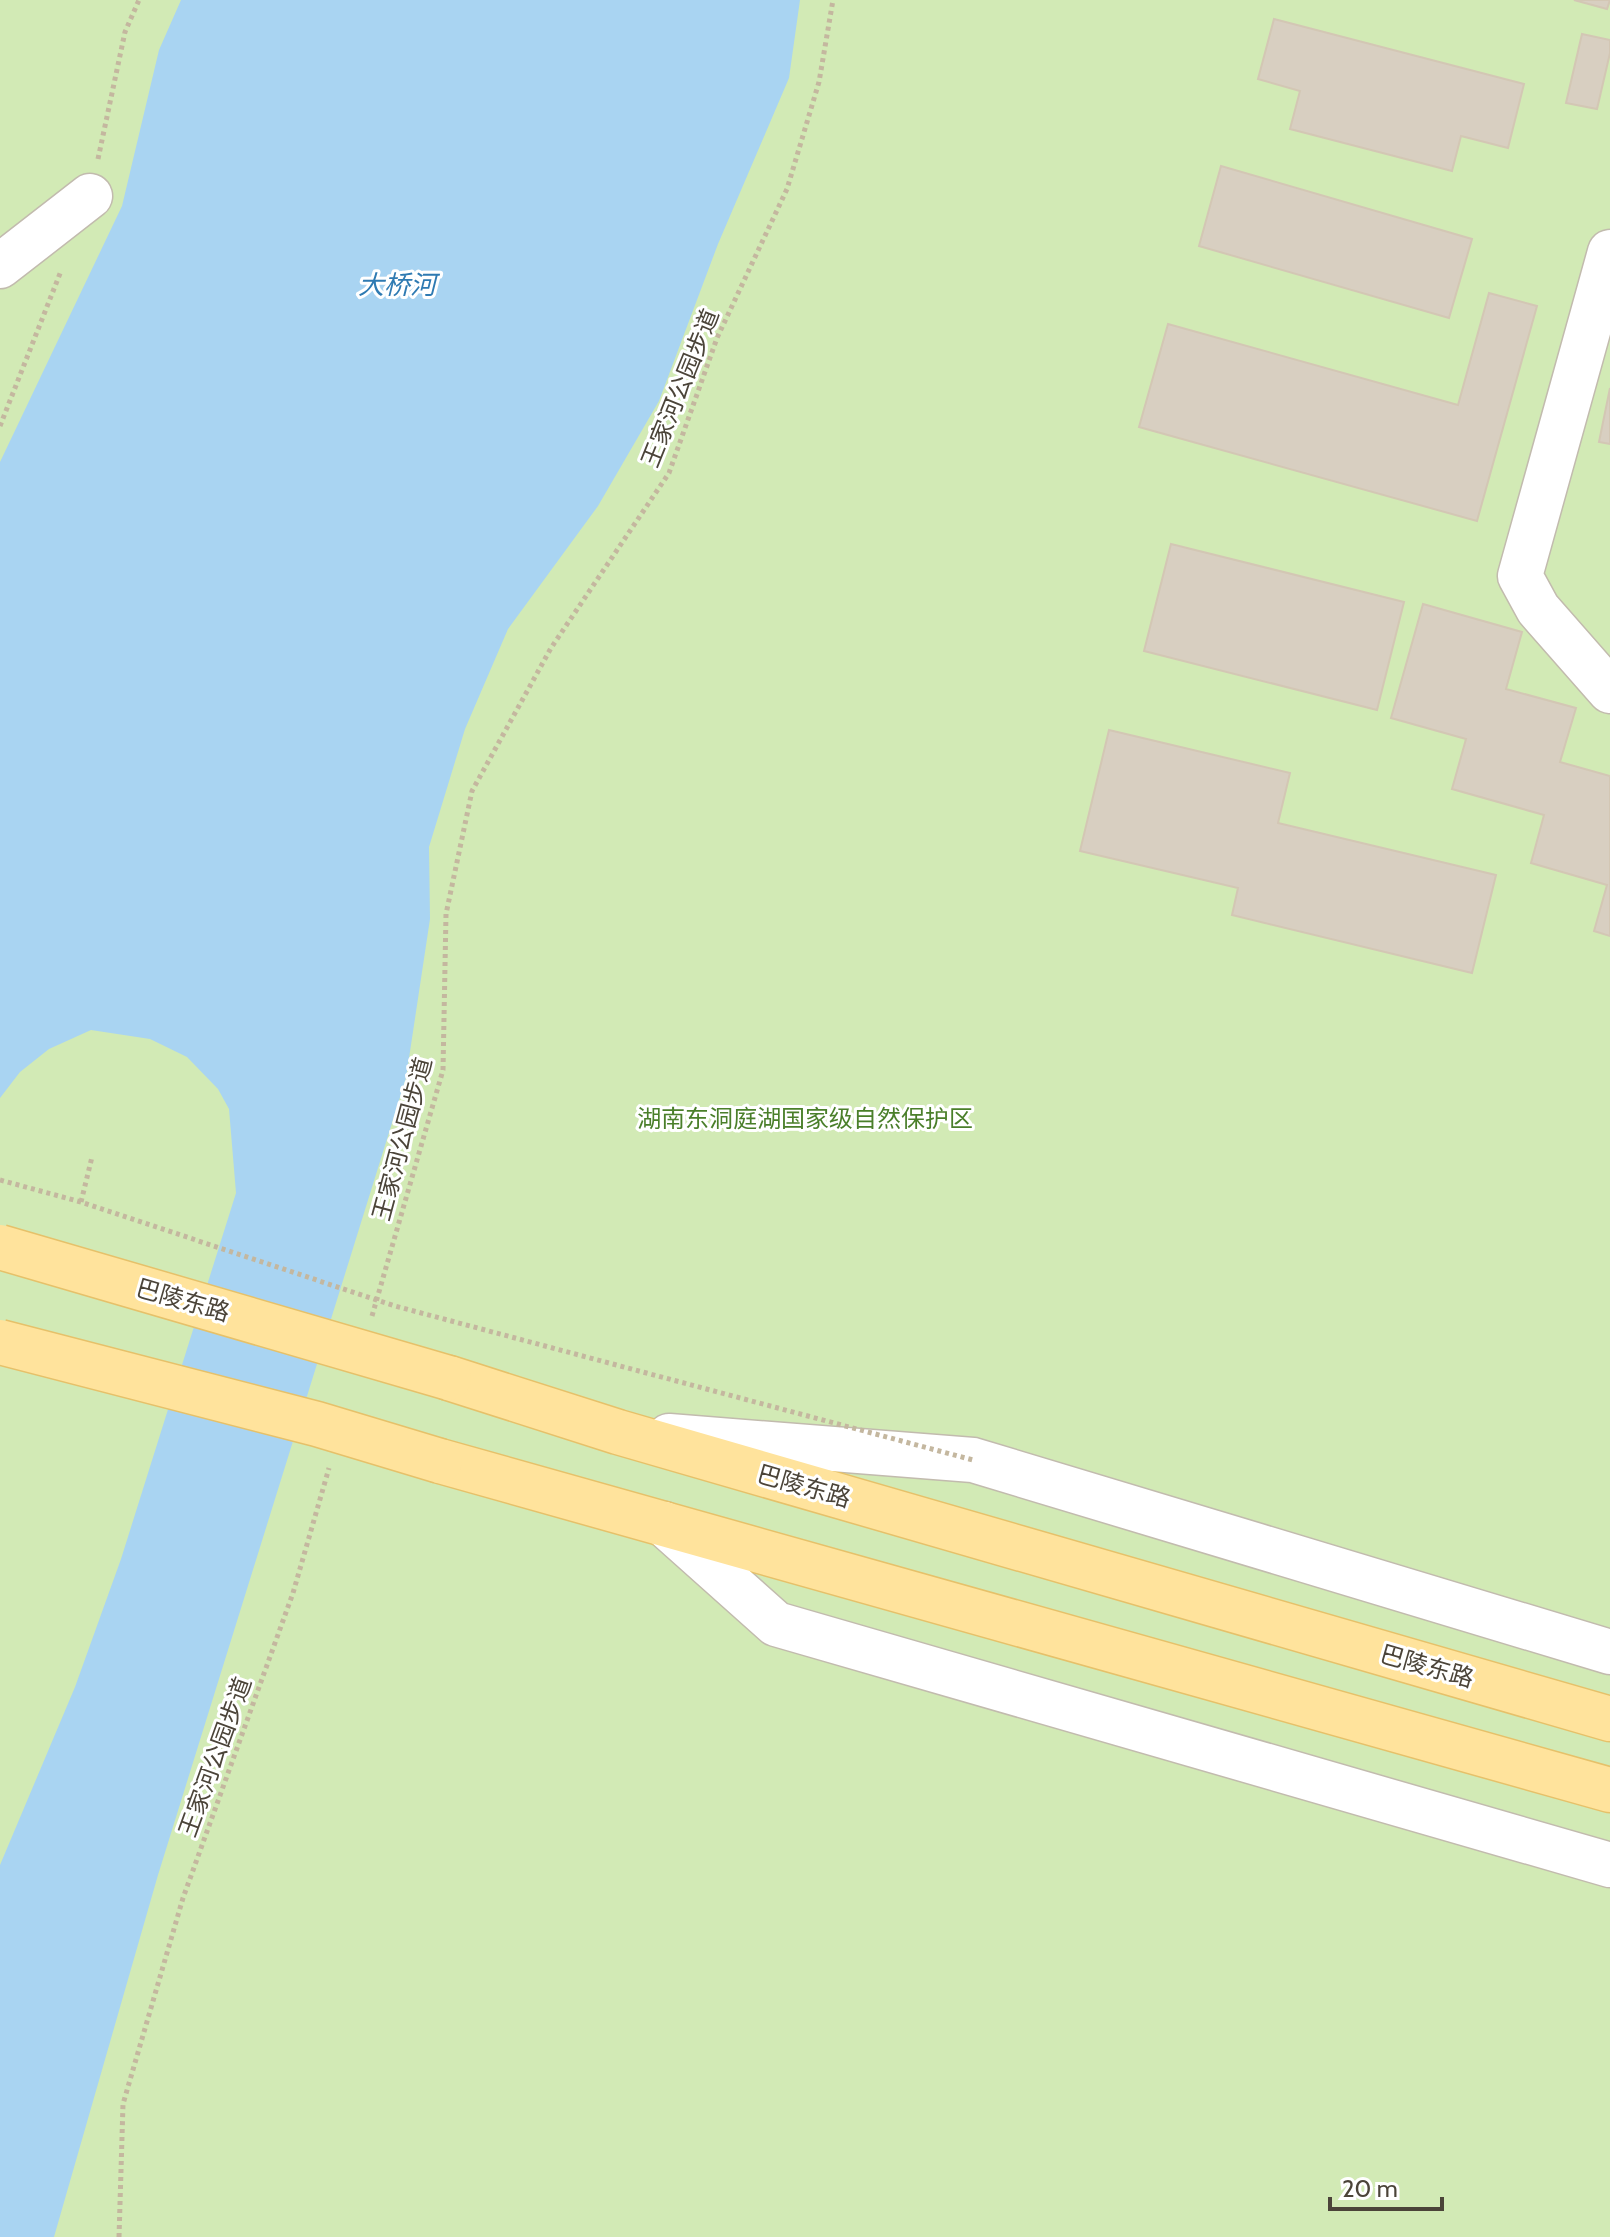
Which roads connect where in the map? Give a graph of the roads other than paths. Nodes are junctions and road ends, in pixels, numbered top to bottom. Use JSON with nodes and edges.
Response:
{"nodes":[{"id":1,"x":90,"y":196,"type":"dead end"},
{"id":2,"x":1610,"y":252,"type":"edge"},
{"id":3,"x":0,"y":266,"type":"edge"},
{"id":4,"x":1610,"y":691,"type":"edge"},
{"id":5,"x":0,"y":1247,"type":"edge"},
{"id":6,"x":0,"y":1342,"type":"edge"},
{"id":7,"x":618,"y":1432,"type":"junction"},
{"id":8,"x":664,"y":1524,"type":"junction"},
{"id":9,"x":1610,"y":1652,"type":"edge"},
{"id":10,"x":1610,"y":1719,"type":"edge"},
{"id":11,"x":1610,"y":1790,"type":"edge"},
{"id":12,"x":1610,"y":1865,"type":"edge"}],
"edges":[{"from":1,"to":3,"type":"street"},
{"from":2,"to":4,"type":"street"},
{"from":5,"to":7,"type":"main road","name":"巴陵东路","bridge":true},
{"from":6,"to":8,"type":"main road","bridge":true},
{"from":7,"to":9,"type":"street"},
{"from":7,"to":10,"type":"main road","name":"巴陵东路"},
{"from":8,"to":11,"type":"main road"},
{"from":8,"to":12,"type":"street"}]}
